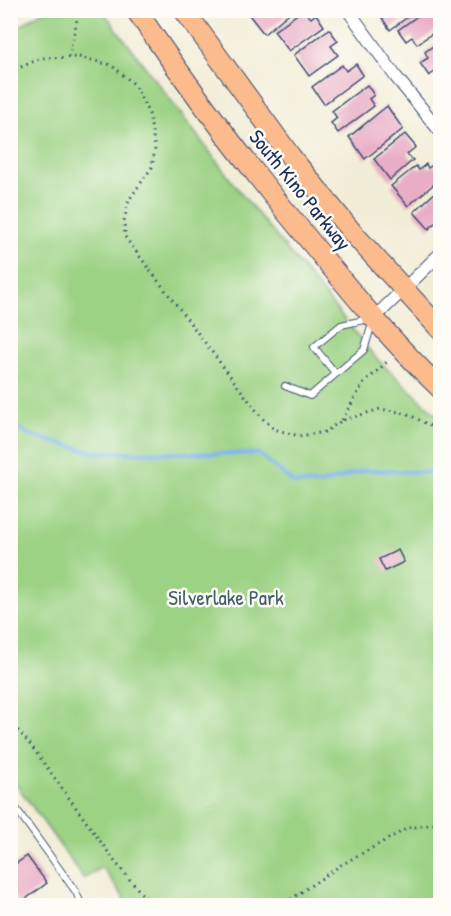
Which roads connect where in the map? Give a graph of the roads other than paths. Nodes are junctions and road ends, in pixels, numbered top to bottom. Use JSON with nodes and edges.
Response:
{"nodes":[{"id":1,"x":136,"y":10,"type":"edge"},
{"id":2,"x":184,"y":10,"type":"edge"},
{"id":3,"x":348,"y":10,"type":"edge"},
{"id":4,"x":441,"y":131,"type":"edge"},
{"id":5,"x":441,"y":254,"type":"edge"},
{"id":6,"x":403,"y":289,"type":"junction"},
{"id":7,"x":374,"y":318,"type":"junction"},
{"id":8,"x":441,"y":329,"type":"edge"},
{"id":9,"x":336,"y":374,"type":"junction"},
{"id":10,"x":285,"y":386,"type":"dead end"},
{"id":11,"x":441,"y":388,"type":"edge"},
{"id":12,"x":10,"y":800,"type":"edge"},
{"id":13,"x":82,"y":906,"type":"edge"}],
"edges":[{"from":1,"to":7,"type":"main road","name":"South Kino Parkway"},
{"from":2,"to":6,"type":"main road","name":"South Kino Parkway"},
{"from":3,"to":4,"type":"street"},
{"from":5,"to":6,"type":"street"},
{"from":6,"to":7,"type":"street"},
{"from":6,"to":8,"type":"main road","name":"South Kino Parkway"},
{"from":7,"to":9,"type":"lane"},
{"from":7,"to":9,"type":"lane"},
{"from":7,"to":11,"type":"main road","name":"South Kino Parkway"},
{"from":9,"to":10,"type":"lane"},
{"from":12,"to":13,"type":"lane"}]}
